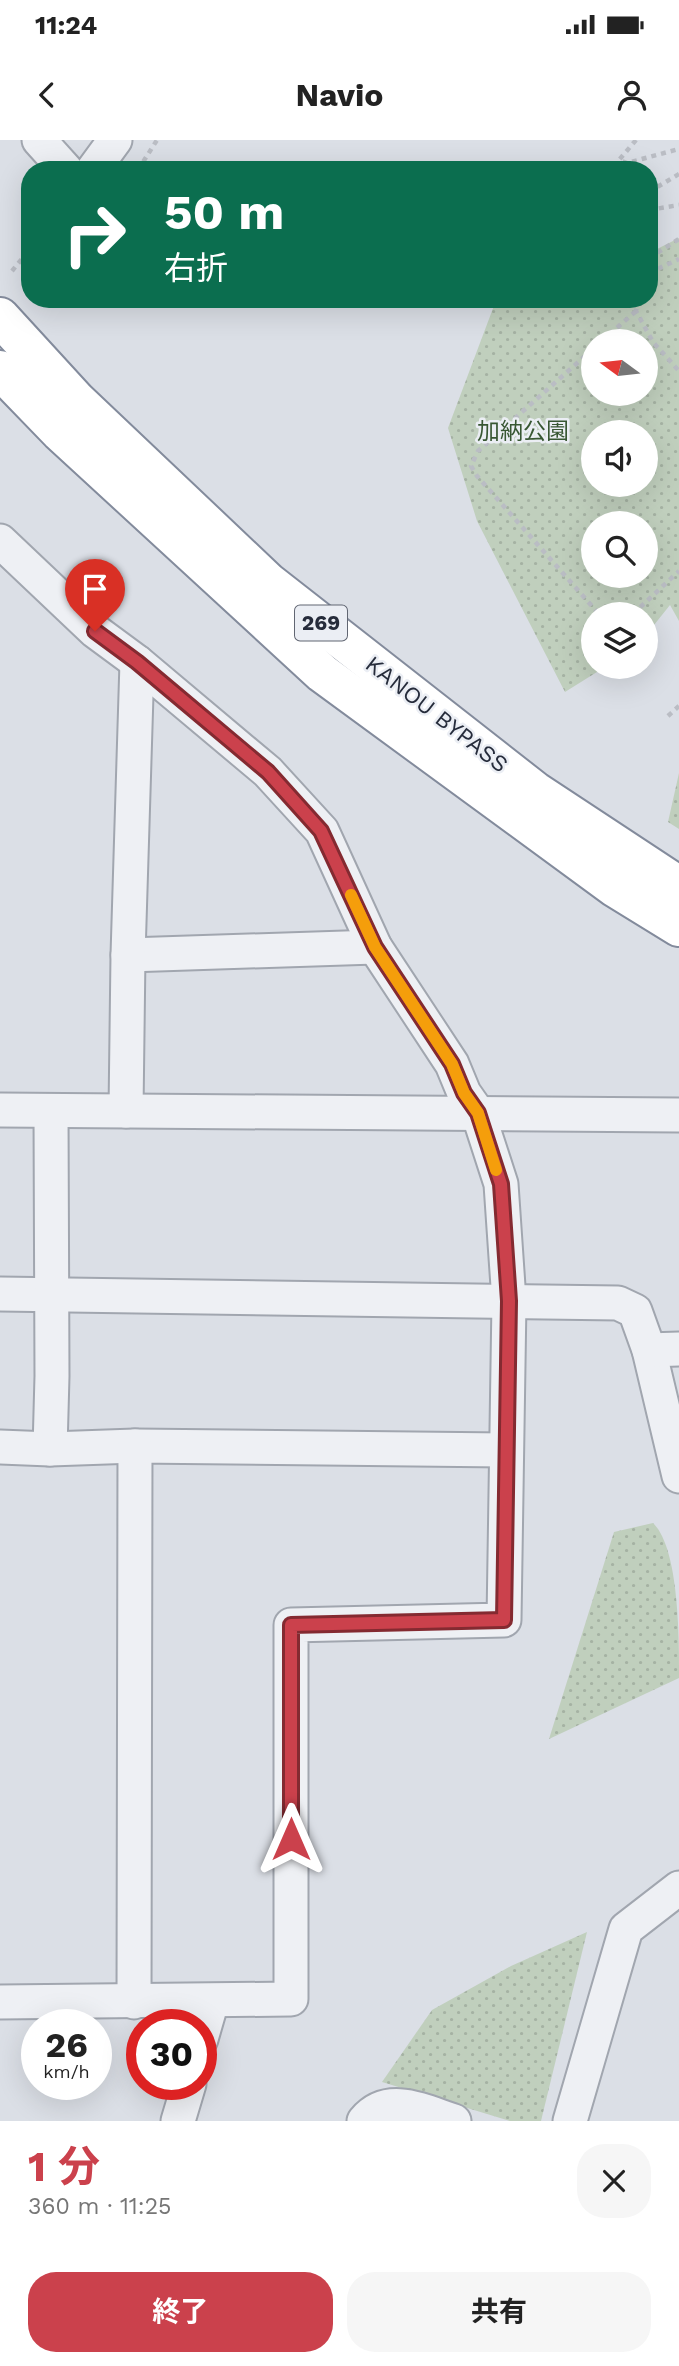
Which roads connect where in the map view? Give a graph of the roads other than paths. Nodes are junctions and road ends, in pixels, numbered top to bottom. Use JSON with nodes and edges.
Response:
{"nodes":[{"id":1,"x":39,"y":140,"type":"edge"},
{"id":2,"x":115,"y":140,"type":"edge"},
{"id":3,"x":58,"y":161,"type":"edge"},
{"id":4,"x":100,"y":161,"type":"edge"},
{"id":5,"x":0,"y":317,"type":"edge"},
{"id":6,"x":0,"y":370,"type":"edge"},
{"id":7,"x":0,"y":541,"type":"edge"},
{"id":8,"x":137,"y":662,"type":"junction"},
{"id":9,"x":679,"y":886,"type":"edge"},
{"id":10,"x":679,"y":928,"type":"edge"},
{"id":11,"x":375,"y":947,"type":"junction"},
{"id":12,"x":128,"y":955,"type":"junction"},
{"id":13,"x":0,"y":1110,"type":"edge"},
{"id":14,"x":51,"y":1111,"type":"junction"},
{"id":15,"x":126,"y":1111,"type":"junction"},
{"id":16,"x":478,"y":1113,"type":"junction"},
{"id":17,"x":679,"y":1115,"type":"edge"},
{"id":18,"x":0,"y":1294,"type":"edge"},
{"id":19,"x":52,"y":1295,"type":"junction"},
{"id":20,"x":509,"y":1301,"type":"junction"},
{"id":21,"x":664,"y":1350,"type":"edge"},
{"id":22,"x":135,"y":1446,"type":"junction"},
{"id":23,"x":0,"y":1447,"type":"edge"},
{"id":24,"x":50,"y":1449,"type":"junction"},
{"id":25,"x":505,"y":1450,"type":"junction"},
{"id":26,"x":679,"y":1476,"type":"edge"},
{"id":27,"x":679,"y":1888,"type":"edge"},
{"id":28,"x":212,"y":2001,"type":"junction"},
{"id":29,"x":0,"y":2002,"type":"edge"},
{"id":30,"x":134,"y":2002,"type":"junction"},
{"id":31,"x":210,"y":2009,"type":"edge"},
{"id":32,"x":184,"y":2100,"type":"edge"},
{"id":33,"x":178,"y":2121,"type":"edge"},
{"id":34,"x":364,"y":2121,"type":"edge"},
{"id":35,"x":454,"y":2121,"type":"edge"},
{"id":36,"x":570,"y":2121,"type":"edge"}],
"edges":[{"from":1,"to":3,"type":"street"},
{"from":2,"to":4,"type":"street"},
{"from":5,"to":9,"type":"highway","name":"KANOU BYPASS","number":"269"},
{"from":6,"to":10,"type":"highway","name":"KANOU BYPASS","number":"269"},
{"from":7,"to":8,"type":"street"},
{"from":8,"to":11,"type":"street"},
{"from":8,"to":12,"type":"street"},
{"from":11,"to":12,"type":"street"},
{"from":11,"to":16,"type":"street"},
{"from":12,"to":15,"type":"street"},
{"from":13,"to":14,"type":"street"},
{"from":14,"to":15,"type":"street"},
{"from":14,"to":19,"type":"street"},
{"from":15,"to":16,"type":"street"},
{"from":16,"to":17,"type":"street"},
{"from":16,"to":20,"type":"street"},
{"from":18,"to":19,"type":"street"},
{"from":19,"to":20,"type":"street"},
{"from":19,"to":24,"type":"street"},
{"from":20,"to":21,"type":"street"},
{"from":20,"to":25,"type":"street"},
{"from":21,"to":26,"type":"street"},
{"from":22,"to":24,"type":"street"},
{"from":22,"to":25,"type":"street"},
{"from":22,"to":30,"type":"street"},
{"from":23,"to":24,"type":"street"},
{"from":25,"to":28,"type":"street"},
{"from":27,"to":36,"type":"street"},
{"from":28,"to":30,"type":"street"},
{"from":28,"to":31,"type":"street"},
{"from":29,"to":30,"type":"street"},
{"from":32,"to":33,"type":"street"},
{"from":34,"to":35,"type":"street"}]}
